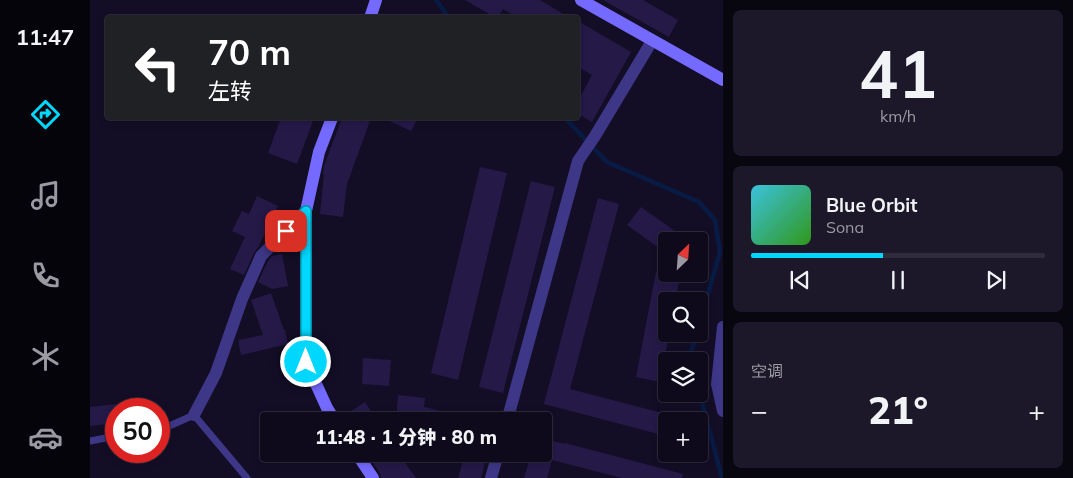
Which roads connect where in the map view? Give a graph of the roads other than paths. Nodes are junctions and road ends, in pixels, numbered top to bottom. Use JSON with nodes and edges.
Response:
{"nodes":[{"id":1,"x":376,"y":0,"type":"edge"},
{"id":2,"x":581,"y":0,"type":"edge"},
{"id":3,"x":371,"y":15,"type":"edge"},
{"id":4,"x":652,"y":41,"type":"junction"},
{"id":5,"x":723,"y":80,"type":"edge"},
{"id":6,"x":331,"y":120,"type":"edge"},
{"id":7,"x":306,"y":211,"type":"junction"},
{"id":8,"x":723,"y":327,"type":"edge"},
{"id":9,"x":723,"y":411,"type":"edge"},
{"id":10,"x":329,"y":412,"type":"edge"},
{"id":11,"x":509,"y":412,"type":"edge"},
{"id":12,"x":194,"y":415,"type":"junction"},
{"id":13,"x":170,"y":426,"type":"edge"},
{"id":14,"x":105,"y":438,"type":"edge"},
{"id":15,"x":90,"y":441,"type":"edge"},
{"id":16,"x":362,"y":462,"type":"edge"},
{"id":17,"x":496,"y":462,"type":"edge"},
{"id":18,"x":247,"y":478,"type":"edge"},
{"id":19,"x":373,"y":478,"type":"edge"},
{"id":20,"x":491,"y":478,"type":"edge"}],
"edges":[{"from":1,"to":3,"type":"main road"},
{"from":2,"to":4,"type":"main road"},
{"from":4,"to":5,"type":"main road"},
{"from":4,"to":11,"type":"street"},
{"from":6,"to":7,"type":"main road"},
{"from":7,"to":10,"type":"main road"},
{"from":7,"to":12,"type":"street"},
{"from":8,"to":9,"type":"street"},
{"from":12,"to":13,"type":"lane"},
{"from":12,"to":18,"type":"lane"},
{"from":14,"to":15,"type":"lane"},
{"from":16,"to":19,"type":"main road"},
{"from":17,"to":20,"type":"street"}]}
